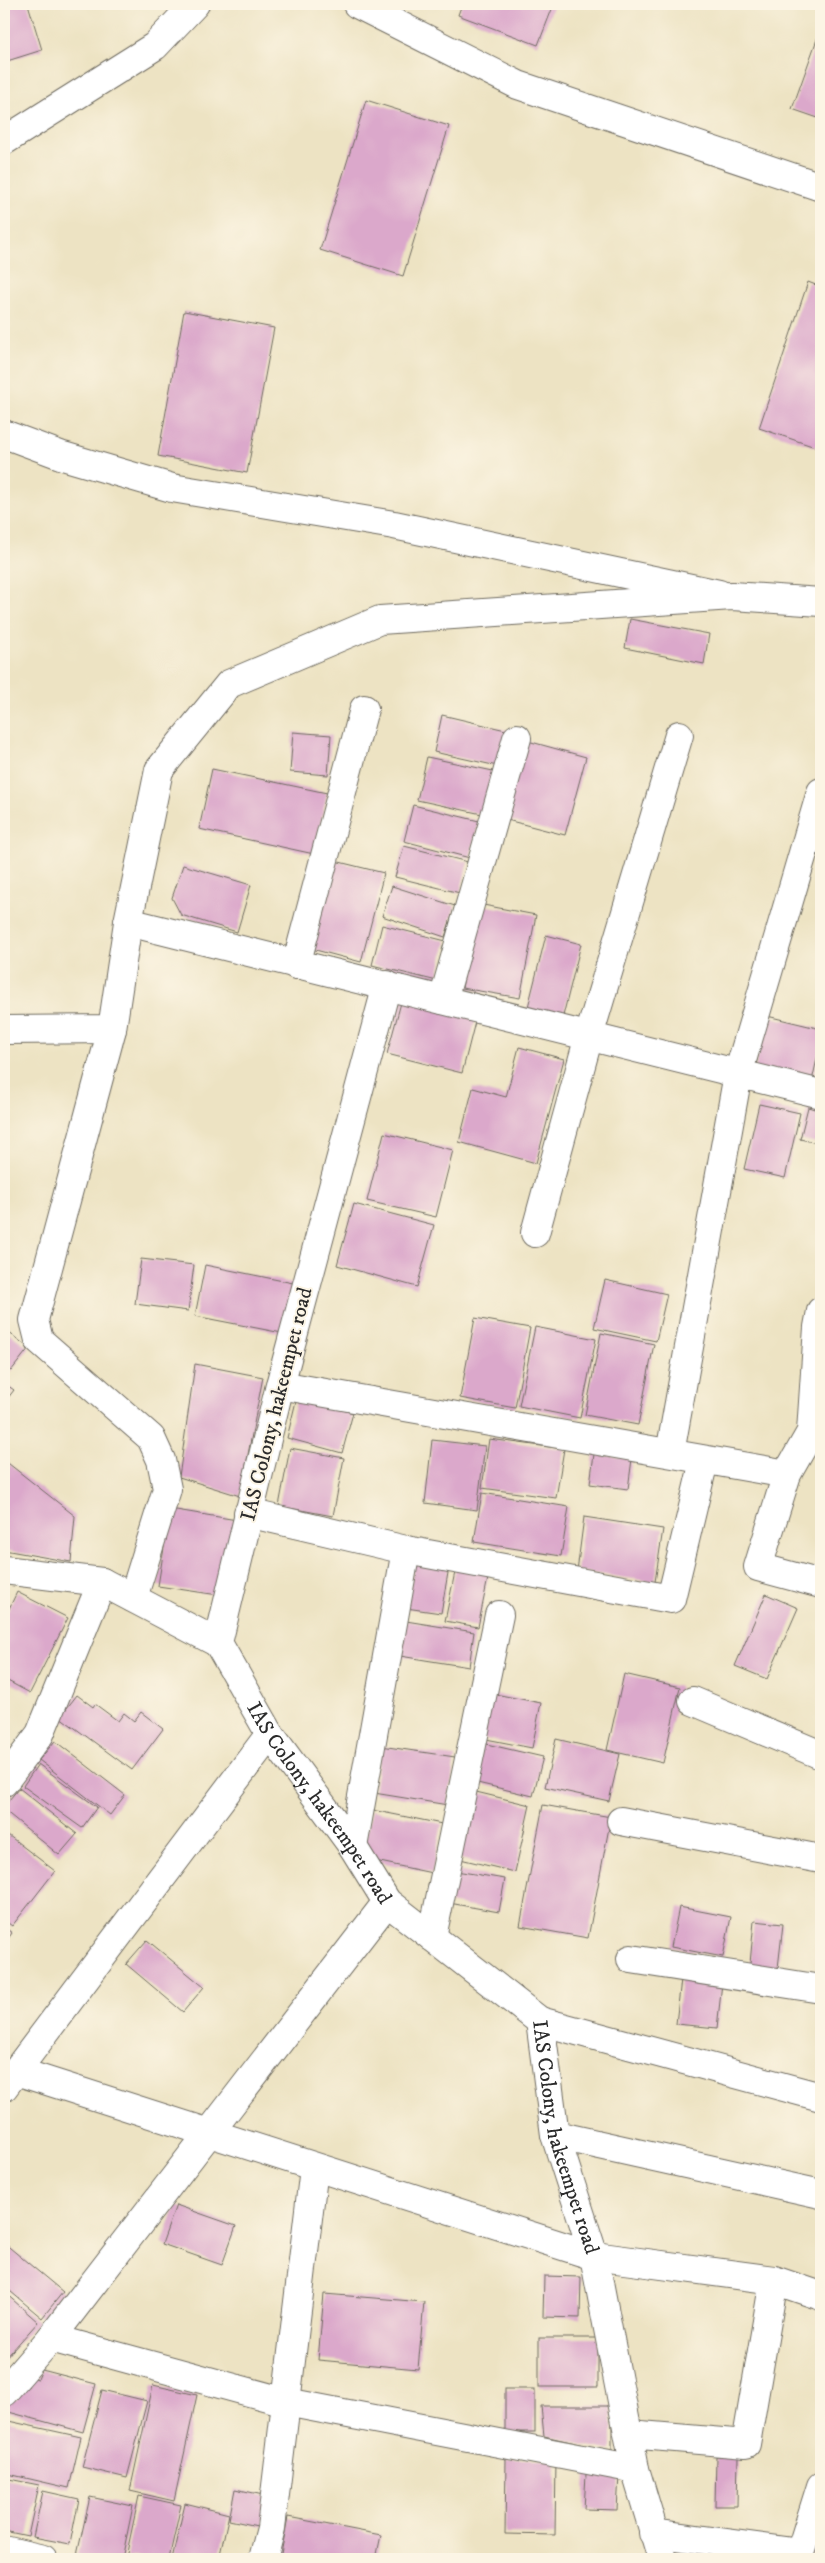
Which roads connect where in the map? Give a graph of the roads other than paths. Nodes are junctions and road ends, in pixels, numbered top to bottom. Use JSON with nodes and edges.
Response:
{"nodes":[{"id":1,"x":195,"y":4,"type":"edge"},
{"id":2,"x":357,"y":4,"type":"edge"},
{"id":3,"x":4,"y":141,"type":"edge"},
{"id":4,"x":821,"y":187,"type":"edge"},
{"id":5,"x":4,"y":434,"type":"edge"},
{"id":6,"x":732,"y":596,"type":"junction"},
{"id":7,"x":821,"y":602,"type":"edge"},
{"id":8,"x":364,"y":709,"type":"dead end"},
{"id":9,"x":679,"y":735,"type":"dead end"},
{"id":10,"x":517,"y":738,"type":"dead end"},
{"id":11,"x":821,"y":792,"type":"edge"},
{"id":12,"x":128,"y":922,"type":"junction"},
{"id":13,"x":296,"y":965,"type":"junction"},
{"id":14,"x":387,"y":985,"type":"junction"},
{"id":15,"x":443,"y":1000,"type":"junction"},
{"id":16,"x":112,"y":1029,"type":"junction"},
{"id":17,"x":4,"y":1030,"type":"edge"},
{"id":18,"x":589,"y":1036,"type":"junction"},
{"id":19,"x":738,"y":1074,"type":"junction"},
{"id":20,"x":821,"y":1094,"type":"edge"},
{"id":21,"x":535,"y":1233,"type":"dead end"},
{"id":22,"x":821,"y":1311,"type":"edge"},
{"id":23,"x":280,"y":1385,"type":"junction"},
{"id":24,"x":670,"y":1452,"type":"junction"},
{"id":25,"x":704,"y":1461,"type":"junction"},
{"id":26,"x":787,"y":1474,"type":"junction"},
{"id":27,"x":248,"y":1513,"type":"junction"},
{"id":28,"x":406,"y":1550,"type":"junction"},
{"id":29,"x":4,"y":1570,"type":"edge"},
{"id":30,"x":102,"y":1582,"type":"junction"},
{"id":31,"x":821,"y":1584,"type":"edge"},
{"id":32,"x":133,"y":1598,"type":"junction"},
{"id":33,"x":499,"y":1615,"type":"dead end"},
{"id":34,"x":218,"y":1642,"type":"junction"},
{"id":35,"x":693,"y":1701,"type":"dead end"},
{"id":36,"x":270,"y":1734,"type":"junction"},
{"id":37,"x":821,"y":1755,"type":"edge"},
{"id":38,"x":4,"y":1782,"type":"edge"},
{"id":39,"x":621,"y":1821,"type":"dead end"},
{"id":40,"x":353,"y":1847,"type":"junction"},
{"id":41,"x":821,"y":1859,"type":"edge"},
{"id":42,"x":387,"y":1902,"type":"junction"},
{"id":43,"x":432,"y":1937,"type":"junction"},
{"id":44,"x":631,"y":1959,"type":"dead end"},
{"id":45,"x":821,"y":1989,"type":"edge"},
{"id":46,"x":540,"y":2021,"type":"junction"},
{"id":47,"x":10,"y":2079,"type":"edge"},
{"id":48,"x":821,"y":2097,"type":"edge"},
{"id":49,"x":208,"y":2132,"type":"junction"},
{"id":50,"x":555,"y":2135,"type":"junction"},
{"id":51,"x":314,"y":2168,"type":"junction"},
{"id":52,"x":821,"y":2194,"type":"edge"},
{"id":53,"x":594,"y":2256,"type":"junction"},
{"id":54,"x":774,"y":2280,"type":"junction"},
{"id":55,"x":821,"y":2296,"type":"edge"},
{"id":56,"x":51,"y":2338,"type":"junction"},
{"id":57,"x":4,"y":2392,"type":"edge"},
{"id":58,"x":286,"y":2402,"type":"junction"},
{"id":59,"x":630,"y":2434,"type":"junction"},
{"id":60,"x":635,"y":2469,"type":"junction"},
{"id":61,"x":821,"y":2486,"type":"edge"},
{"id":62,"x":653,"y":2533,"type":"junction"},
{"id":63,"x":4,"y":2550,"type":"edge"},
{"id":64,"x":43,"y":2559,"type":"edge"},
{"id":65,"x":263,"y":2559,"type":"edge"},
{"id":66,"x":662,"y":2559,"type":"edge"}],
"edges":[{"from":1,"to":3,"type":"street"},
{"from":2,"to":4,"type":"street"},
{"from":5,"to":6,"type":"street"},
{"from":6,"to":7,"type":"street"},
{"from":6,"to":12,"type":"street"},
{"from":8,"to":13,"type":"street"},
{"from":9,"to":18,"type":"street"},
{"from":10,"to":15,"type":"street"},
{"from":11,"to":19,"type":"street"},
{"from":12,"to":13,"type":"street"},
{"from":12,"to":16,"type":"street"},
{"from":13,"to":14,"type":"street"},
{"from":14,"to":15,"type":"street"},
{"from":14,"to":23,"type":"street","name":"IAS Colony, hakeempet road"},
{"from":15,"to":18,"type":"street"},
{"from":16,"to":17,"type":"street"},
{"from":16,"to":32,"type":"street"},
{"from":18,"to":19,"type":"street"},
{"from":18,"to":21,"type":"street"},
{"from":19,"to":20,"type":"street"},
{"from":19,"to":24,"type":"street"},
{"from":22,"to":26,"type":"street"},
{"from":23,"to":24,"type":"street"},
{"from":23,"to":27,"type":"street","name":"IAS Colony, hakeempet road"},
{"from":24,"to":25,"type":"street"},
{"from":25,"to":26,"type":"street"},
{"from":25,"to":28,"type":"street"},
{"from":26,"to":31,"type":"street"},
{"from":27,"to":28,"type":"street"},
{"from":27,"to":34,"type":"street","name":"IAS Colony, hakeempet road"},
{"from":28,"to":40,"type":"street"},
{"from":29,"to":30,"type":"street"},
{"from":30,"to":32,"type":"street"},
{"from":30,"to":38,"type":"street"},
{"from":32,"to":34,"type":"street"},
{"from":33,"to":43,"type":"street"},
{"from":34,"to":36,"type":"street","name":"IAS Colony, hakeempet road"},
{"from":35,"to":37,"type":"street"},
{"from":36,"to":40,"type":"street","name":"IAS Colony, hakeempet road"},
{"from":36,"to":47,"type":"street"},
{"from":39,"to":41,"type":"street"},
{"from":40,"to":42,"type":"street","name":"IAS Colony, hakeempet road"},
{"from":42,"to":43,"type":"street","name":"IAS Colony, hakeempet road"},
{"from":42,"to":49,"type":"street"},
{"from":43,"to":46,"type":"street","name":"IAS Colony, hakeempet road"},
{"from":44,"to":45,"type":"street"},
{"from":46,"to":48,"type":"street"},
{"from":46,"to":50,"type":"street","name":"IAS Colony, hakeempet road"},
{"from":47,"to":49,"type":"street"},
{"from":49,"to":51,"type":"street"},
{"from":49,"to":56,"type":"street"},
{"from":50,"to":52,"type":"street"},
{"from":50,"to":53,"type":"street","name":"IAS Colony, hakeempet road"},
{"from":51,"to":53,"type":"street"},
{"from":51,"to":58,"type":"street"},
{"from":53,"to":54,"type":"street"},
{"from":53,"to":59,"type":"street","name":"IAS Colony, hakeempet road"},
{"from":54,"to":55,"type":"street"},
{"from":54,"to":59,"type":"street"},
{"from":56,"to":57,"type":"street"},
{"from":56,"to":58,"type":"street"},
{"from":58,"to":60,"type":"street"},
{"from":58,"to":65,"type":"street"},
{"from":59,"to":60,"type":"street","name":"IAS Colony, hakeempet road"},
{"from":60,"to":62,"type":"street","name":"IAS Colony, hakeempet road"},
{"from":61,"to":62,"type":"street"},
{"from":62,"to":66,"type":"street","name":"IAS Colony, hakeempet road"},
{"from":63,"to":64,"type":"street"}]}
